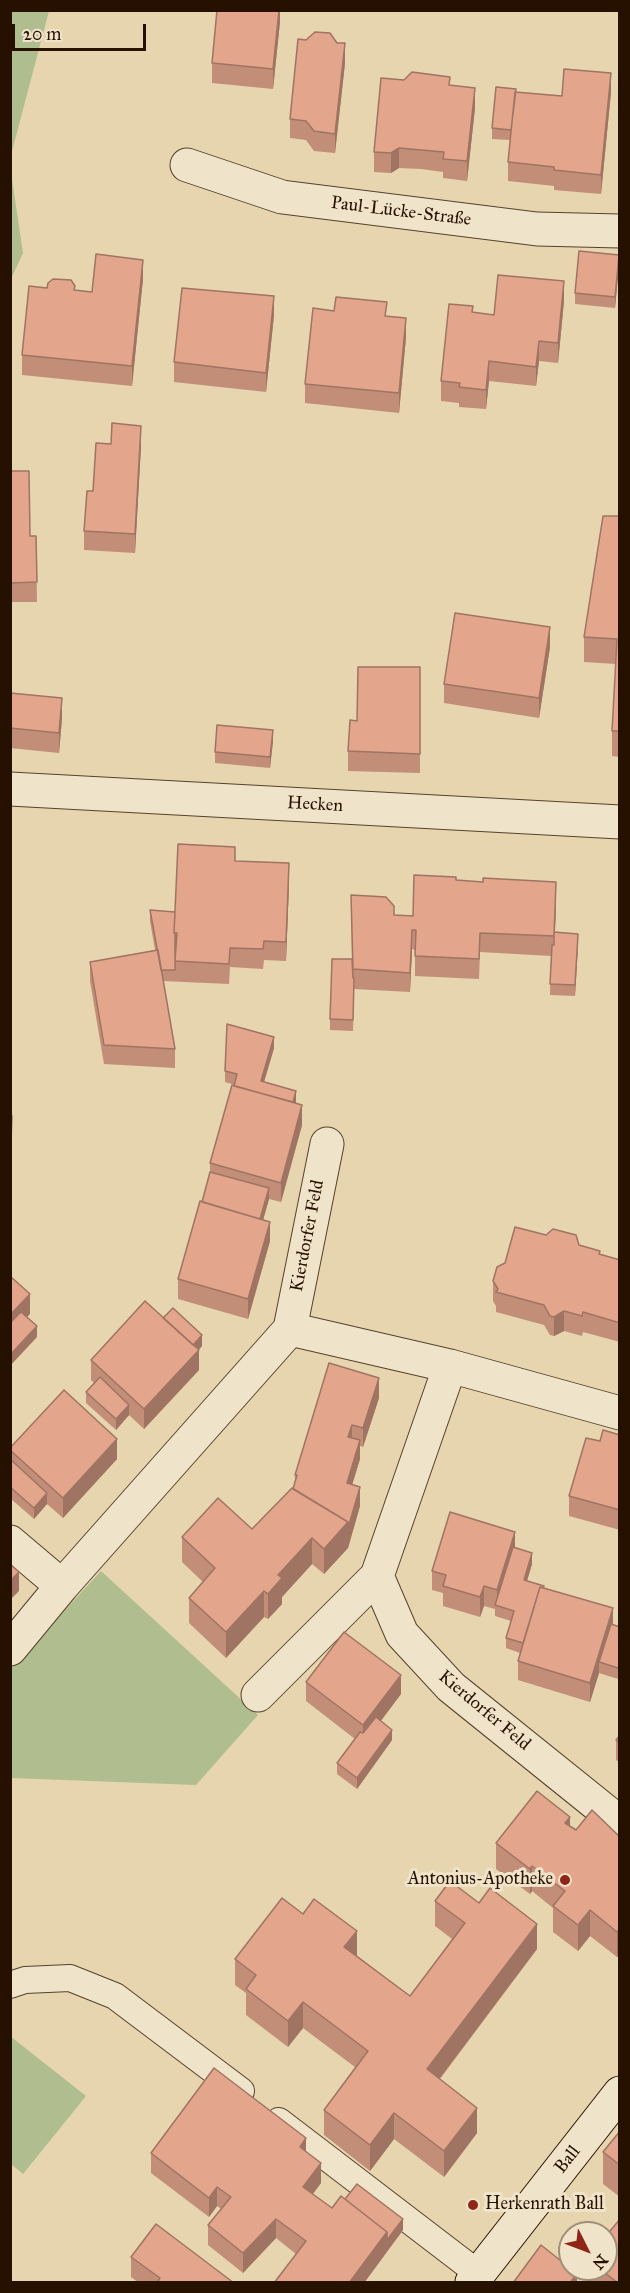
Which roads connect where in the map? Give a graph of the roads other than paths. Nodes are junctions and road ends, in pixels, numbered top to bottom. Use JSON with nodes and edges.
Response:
{"nodes":[{"id":1,"x":187,"y":165,"type":"dead end"},
{"id":2,"x":620,"y":231,"type":"edge"},
{"id":3,"x":10,"y":789,"type":"edge"},
{"id":4,"x":620,"y":822,"type":"edge"},
{"id":5,"x":327,"y":1144,"type":"dead end"},
{"id":6,"x":290,"y":1329,"type":"junction"},
{"id":7,"x":450,"y":1366,"type":"junction"},
{"id":8,"x":620,"y":1413,"type":"edge"},
{"id":9,"x":10,"y":1542,"type":"edge"},
{"id":10,"x":377,"y":1576,"type":"junction"},
{"id":11,"x":62,"y":1586,"type":"junction"},
{"id":12,"x":10,"y":1649,"type":"edge"},
{"id":13,"x":258,"y":1695,"type":"dead end"},
{"id":14,"x":620,"y":1823,"type":"edge"},
{"id":15,"x":10,"y":1985,"type":"edge"},
{"id":16,"x":620,"y":2093,"type":"edge"},
{"id":17,"x":476,"y":2278,"type":"edge"}],
"edges":[{"from":1,"to":2,"type":"street","name":"Paul-Lücke-Straße"},
{"from":3,"to":4,"type":"street","name":"Hecken"},
{"from":5,"to":6,"type":"street","name":"Kierdorfer Feld"},
{"from":6,"to":7,"type":"street"},
{"from":6,"to":11,"type":"street"},
{"from":7,"to":8,"type":"street"},
{"from":7,"to":10,"type":"street"},
{"from":9,"to":11,"type":"street"},
{"from":10,"to":13,"type":"street"},
{"from":10,"to":14,"type":"street","name":"Kierdorfer Feld"},
{"from":11,"to":12,"type":"street"},
{"from":15,"to":17,"type":"lane"},
{"from":16,"to":17,"type":"street","name":"Ball"}]}
